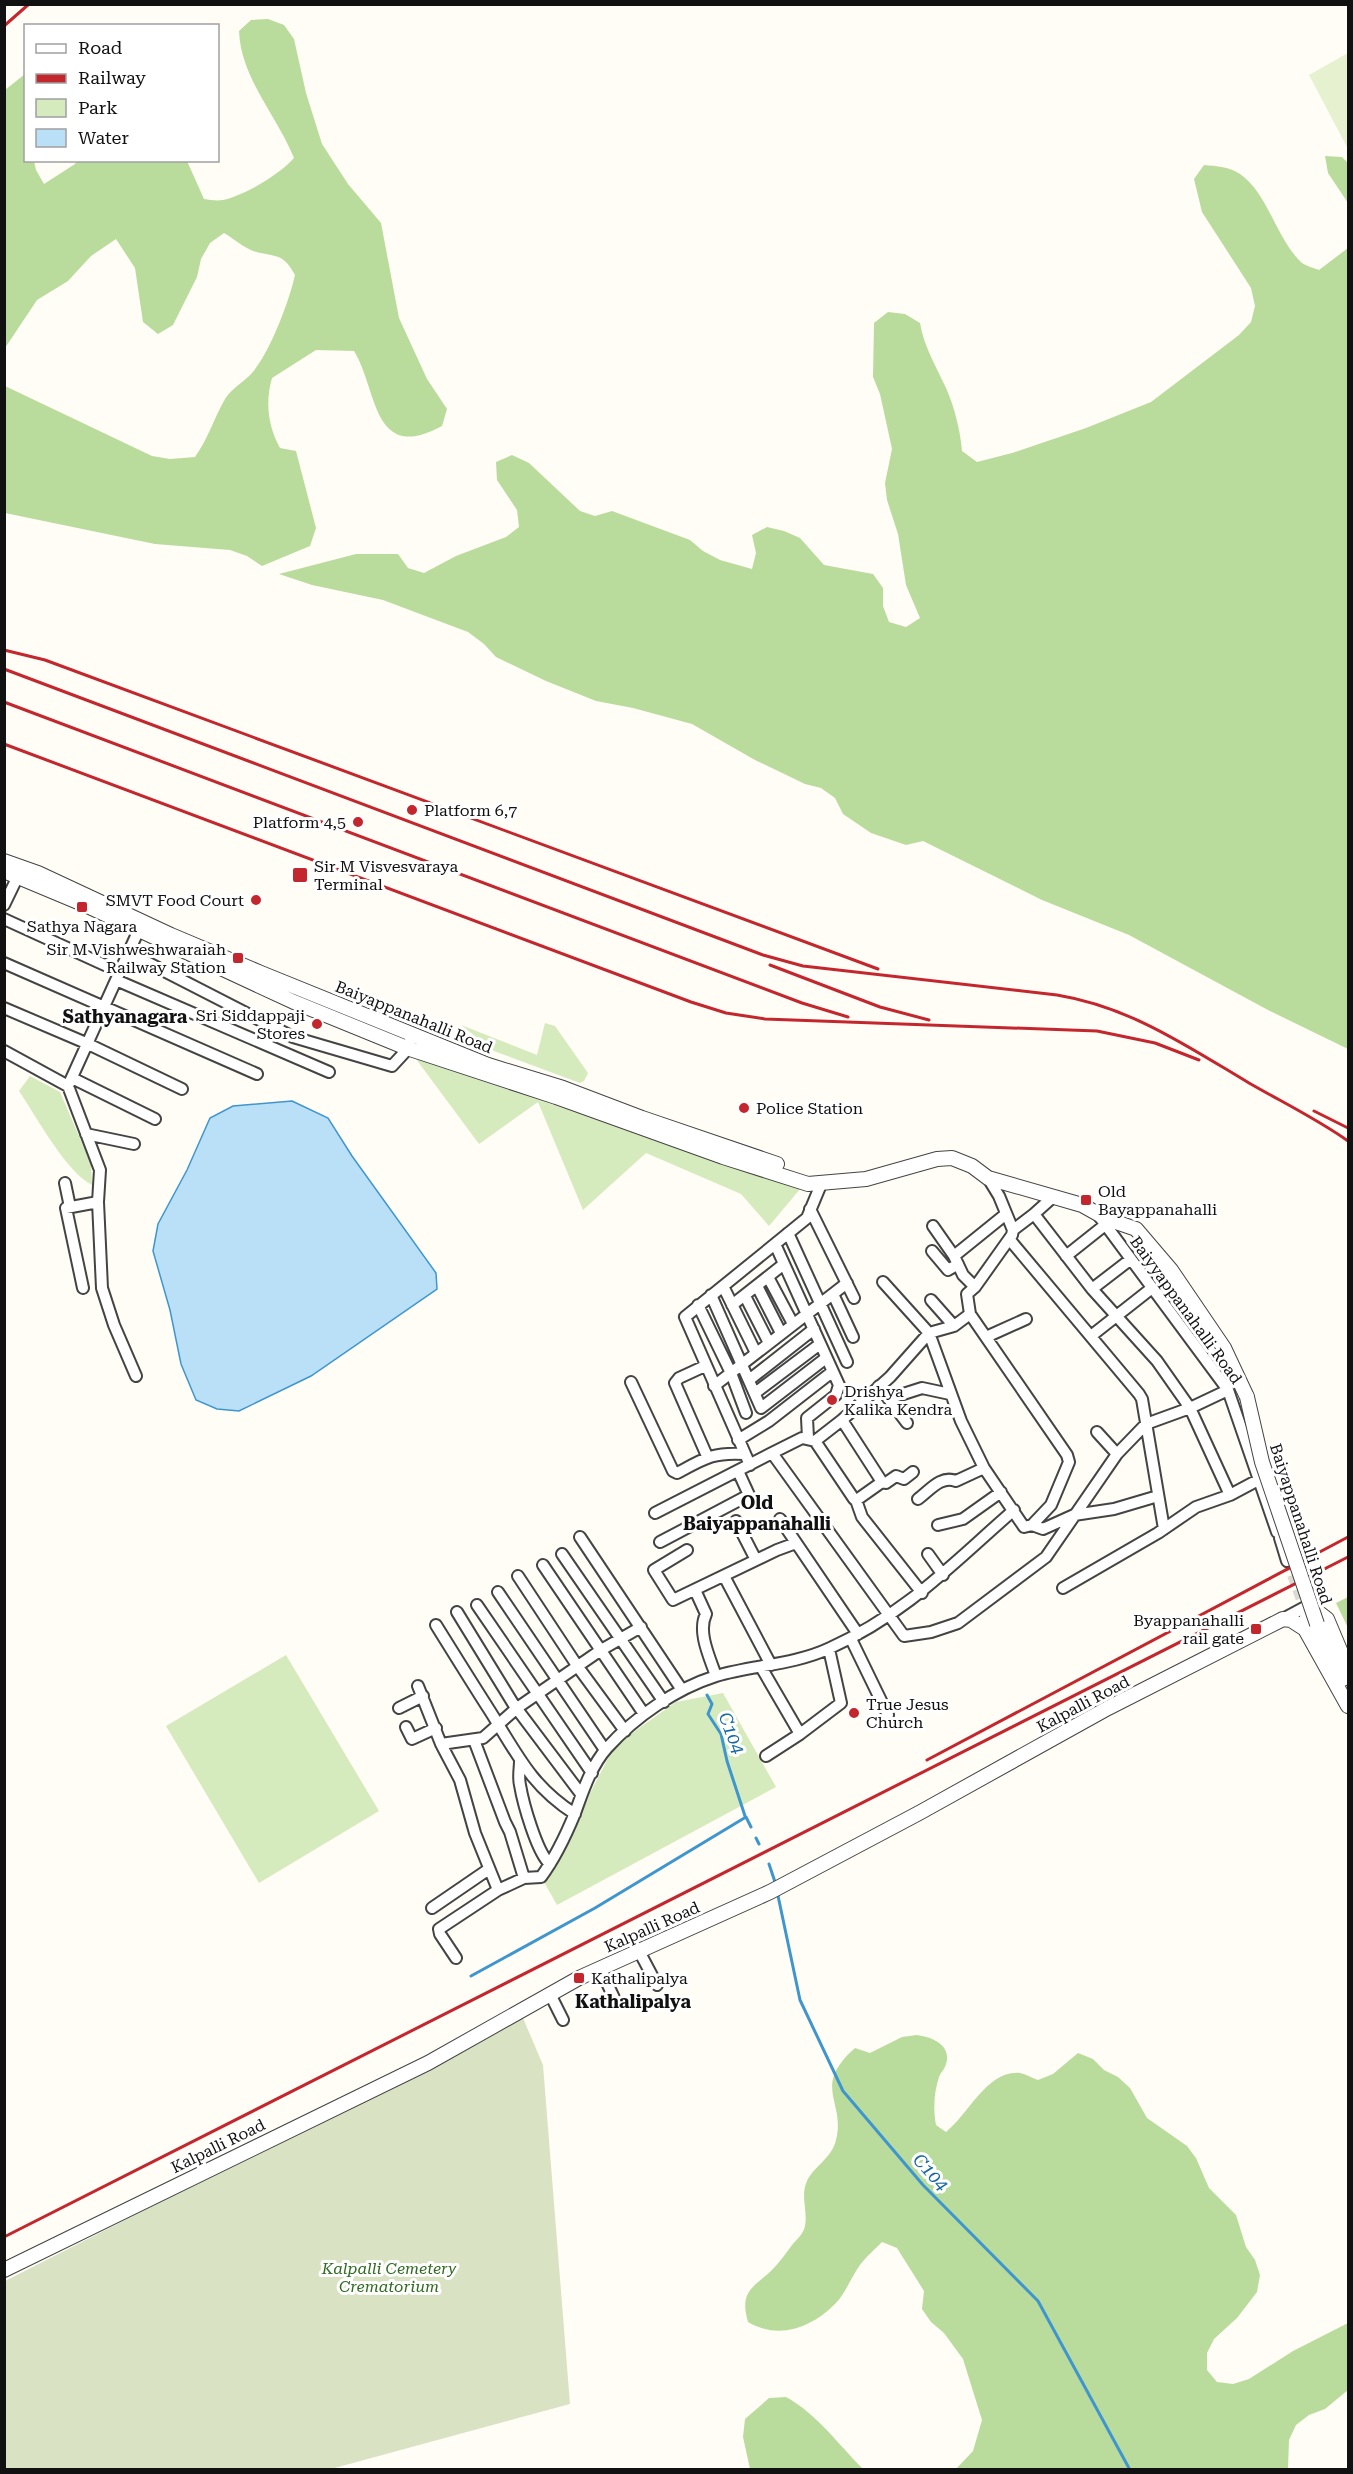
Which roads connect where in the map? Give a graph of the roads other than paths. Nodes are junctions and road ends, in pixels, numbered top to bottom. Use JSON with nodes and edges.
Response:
{"nodes":[{"id":1,"x":4,"y":861,"type":"edge"},
{"id":2,"x":11,"y":874,"type":"edge"},
{"id":3,"x":4,"y":905,"type":"edge"},
{"id":4,"x":4,"y":919,"type":"edge"},
{"id":5,"x":141,"y":925,"type":"junction"},
{"id":6,"x":129,"y":953,"type":"junction"},
{"id":7,"x":4,"y":963,"type":"edge"},
{"id":8,"x":118,"y":976,"type":"junction"},
{"id":9,"x":103,"y":1007,"type":"junction"},
{"id":10,"x":4,"y":1008,"type":"edge"},
{"id":11,"x":413,"y":1035,"type":"junction"},
{"id":12,"x":86,"y":1043,"type":"junction"},
{"id":13,"x":407,"y":1048,"type":"junction"},
{"id":14,"x":4,"y":1051,"type":"edge"},
{"id":15,"x":329,"y":1071,"type":"dead end"},
{"id":16,"x":257,"y":1074,"type":"dead end"},
{"id":17,"x":70,"y":1082,"type":"junction"},
{"id":18,"x":182,"y":1089,"type":"dead end"},
{"id":19,"x":154,"y":1119,"type":"dead end"},
{"id":20,"x":641,"y":1123,"type":"junction"},
{"id":21,"x":86,"y":1134,"type":"junction"},
{"id":22,"x":135,"y":1144,"type":"dead end"},
{"id":23,"x":988,"y":1178,"type":"junction"},
{"id":24,"x":821,"y":1182,"type":"junction"},
{"id":25,"x":65,"y":1183,"type":"dead end"},
{"id":26,"x":1053,"y":1197,"type":"junction"},
{"id":27,"x":98,"y":1202,"type":"junction"},
{"id":28,"x":70,"y":1207,"type":"junction"},
{"id":29,"x":810,"y":1209,"type":"junction"},
{"id":30,"x":1006,"y":1214,"type":"junction"},
{"id":31,"x":1034,"y":1214,"type":"junction"},
{"id":32,"x":1101,"y":1219,"type":"junction"},
{"id":33,"x":933,"y":1226,"type":"dead end"},
{"id":34,"x":788,"y":1233,"type":"junction"},
{"id":35,"x":1012,"y":1235,"type":"junction"},
{"id":36,"x":775,"y":1244,"type":"junction"},
{"id":37,"x":932,"y":1251,"type":"dead end"},
{"id":38,"x":1066,"y":1256,"type":"junction"},
{"id":39,"x":956,"y":1260,"type":"junction"},
{"id":40,"x":1131,"y":1260,"type":"junction"},
{"id":41,"x":784,"y":1264,"type":"junction"},
{"id":42,"x":768,"y":1277,"type":"junction"},
{"id":43,"x":883,"y":1282,"type":"dead end"},
{"id":44,"x":848,"y":1283,"type":"junction"},
{"id":45,"x":723,"y":1286,"type":"junction"},
{"id":46,"x":757,"y":1286,"type":"junction"},
{"id":47,"x":975,"y":1287,"type":"junction"},
{"id":48,"x":83,"y":1288,"type":"dead end"},
{"id":49,"x":1152,"y":1288,"type":"junction"},
{"id":50,"x":1092,"y":1289,"type":"junction"},
{"id":51,"x":833,"y":1294,"type":"junction"},
{"id":52,"x":711,"y":1295,"type":"junction"},
{"id":53,"x":745,"y":1296,"type":"junction"},
{"id":54,"x":854,"y":1298,"type":"dead end"},
{"id":55,"x":931,"y":1300,"type":"dead end"},
{"id":56,"x":820,"y":1304,"type":"junction"},
{"id":57,"x":698,"y":1305,"type":"junction"},
{"id":58,"x":732,"y":1305,"type":"junction"},
{"id":59,"x":806,"y":1314,"type":"junction"},
{"id":60,"x":970,"y":1314,"type":"junction"},
{"id":61,"x":1116,"y":1317,"type":"junction"},
{"id":62,"x":1026,"y":1319,"type":"dead end"},
{"id":63,"x":793,"y":1324,"type":"junction"},
{"id":64,"x":954,"y":1326,"type":"junction"},
{"id":65,"x":814,"y":1329,"type":"junction"},
{"id":66,"x":781,"y":1333,"type":"junction"},
{"id":67,"x":929,"y":1334,"type":"junction"},
{"id":68,"x":1091,"y":1336,"type":"junction"},
{"id":69,"x":853,"y":1337,"type":"dead end"},
{"id":70,"x":986,"y":1337,"type":"junction"},
{"id":71,"x":769,"y":1343,"type":"junction"},
{"id":72,"x":820,"y":1344,"type":"junction"},
{"id":73,"x":756,"y":1353,"type":"junction"},
{"id":74,"x":826,"y":1358,"type":"junction"},
{"id":75,"x":847,"y":1362,"type":"dead end"},
{"id":76,"x":742,"y":1363,"type":"junction"},
{"id":77,"x":705,"y":1366,"type":"junction"},
{"id":78,"x":832,"y":1372,"type":"junction"},
{"id":79,"x":731,"y":1373,"type":"junction"},
{"id":80,"x":136,"y":1376,"type":"dead end"},
{"id":81,"x":749,"y":1380,"type":"junction"},
{"id":82,"x":631,"y":1382,"type":"dead end"},
{"id":83,"x":714,"y":1386,"type":"junction"},
{"id":84,"x":879,"y":1386,"type":"junction"},
{"id":85,"x":1228,"y":1390,"type":"junction"},
{"id":86,"x":950,"y":1394,"type":"junction"},
{"id":87,"x":897,"y":1395,"type":"dead end"},
{"id":88,"x":757,"y":1398,"type":"junction"},
{"id":89,"x":1190,"y":1408,"type":"junction"},
{"id":90,"x":746,"y":1413,"type":"junction"},
{"id":91,"x":842,"y":1420,"type":"junction"},
{"id":92,"x":907,"y":1423,"type":"dead end"},
{"id":93,"x":731,"y":1424,"type":"junction"},
{"id":94,"x":1146,"y":1424,"type":"junction"},
{"id":95,"x":1097,"y":1431,"type":"dead end"},
{"id":96,"x":738,"y":1440,"type":"junction"},
{"id":97,"x":811,"y":1440,"type":"junction"},
{"id":98,"x":772,"y":1453,"type":"junction"},
{"id":99,"x":745,"y":1454,"type":"junction"},
{"id":100,"x":1117,"y":1454,"type":"junction"},
{"id":101,"x":707,"y":1456,"type":"junction"},
{"id":102,"x":750,"y":1466,"type":"junction"},
{"id":103,"x":984,"y":1468,"type":"junction"},
{"id":104,"x":738,"y":1471,"type":"junction"},
{"id":105,"x":913,"y":1472,"type":"dead end"},
{"id":106,"x":1260,"y":1479,"type":"junction"},
{"id":107,"x":882,"y":1482,"type":"junction"},
{"id":108,"x":1001,"y":1491,"type":"junction"},
{"id":109,"x":1230,"y":1495,"type":"junction"},
{"id":110,"x":1158,"y":1496,"type":"junction"},
{"id":111,"x":918,"y":1499,"type":"dead end"},
{"id":112,"x":856,"y":1500,"type":"junction"},
{"id":113,"x":1014,"y":1510,"type":"junction"},
{"id":114,"x":655,"y":1513,"type":"dead end"},
{"id":115,"x":1074,"y":1515,"type":"junction"},
{"id":116,"x":780,"y":1519,"type":"dead end"},
{"id":117,"x":736,"y":1521,"type":"dead end"},
{"id":118,"x":1032,"y":1525,"type":"junction"},
{"id":119,"x":938,"y":1526,"type":"dead end"},
{"id":120,"x":1164,"y":1529,"type":"junction"},
{"id":121,"x":580,"y":1537,"type":"dead end"},
{"id":122,"x":660,"y":1542,"type":"dead end"},
{"id":123,"x":796,"y":1543,"type":"junction"},
{"id":124,"x":687,"y":1550,"type":"dead end"},
{"id":125,"x":562,"y":1554,"type":"dead end"},
{"id":126,"x":928,"y":1554,"type":"dead end"},
{"id":127,"x":756,"y":1560,"type":"junction"},
{"id":128,"x":1287,"y":1561,"type":"tunnel mouth"},
{"id":129,"x":543,"y":1565,"type":"dead end"},
{"id":130,"x":943,"y":1575,"type":"junction"},
{"id":131,"x":518,"y":1576,"type":"dead end"},
{"id":132,"x":724,"y":1576,"type":"junction"},
{"id":133,"x":1063,"y":1588,"type":"dead end"},
{"id":134,"x":695,"y":1590,"type":"junction"},
{"id":135,"x":498,"y":1592,"type":"dead end"},
{"id":136,"x":922,"y":1593,"type":"junction"},
{"id":137,"x":477,"y":1605,"type":"dead end"},
{"id":138,"x":457,"y":1612,"type":"dead end"},
{"id":139,"x":1307,"y":1615,"type":"junction"},
{"id":140,"x":888,"y":1617,"type":"junction"},
{"id":141,"x":1283,"y":1619,"type":"junction"},
{"id":142,"x":436,"y":1625,"type":"dead end"},
{"id":143,"x":640,"y":1627,"type":"junction"},
{"id":144,"x":854,"y":1637,"type":"junction"},
{"id":145,"x":620,"y":1638,"type":"junction"},
{"id":146,"x":829,"y":1649,"type":"junction"},
{"id":147,"x":601,"y":1650,"type":"junction"},
{"id":148,"x":766,"y":1666,"type":"junction"},
{"id":149,"x":578,"y":1667,"type":"junction"},
{"id":150,"x":1348,"y":1670,"type":"edge"},
{"id":151,"x":716,"y":1676,"type":"junction"},
{"id":152,"x":557,"y":1681,"type":"junction"},
{"id":153,"x":682,"y":1690,"type":"junction"},
{"id":154,"x":1348,"y":1690,"type":"edge"},
{"id":155,"x":536,"y":1694,"type":"junction"},
{"id":156,"x":664,"y":1702,"type":"junction"},
{"id":157,"x":1348,"y":1706,"type":"edge"},
{"id":158,"x":399,"y":1708,"type":"dead end"},
{"id":159,"x":517,"y":1708,"type":"junction"},
{"id":160,"x":644,"y":1714,"type":"junction"},
{"id":161,"x":888,"y":1715,"type":"dead end"},
{"id":162,"x":497,"y":1724,"type":"junction"},
{"id":163,"x":406,"y":1727,"type":"dead end"},
{"id":164,"x":436,"y":1728,"type":"junction"},
{"id":165,"x":625,"y":1731,"type":"junction"},
{"id":166,"x":800,"y":1734,"type":"junction"},
{"id":167,"x":474,"y":1740,"type":"junction"},
{"id":168,"x":441,"y":1744,"type":"junction"},
{"id":169,"x":605,"y":1750,"type":"junction"},
{"id":170,"x":766,"y":1756,"type":"dead end"},
{"id":171,"x":520,"y":1760,"type":"junction"},
{"id":172,"x":592,"y":1773,"type":"junction"},
{"id":173,"x":581,"y":1794,"type":"junction"},
{"id":174,"x":574,"y":1814,"type":"junction"},
{"id":175,"x":550,"y":1864,"type":"junction"},
{"id":176,"x":489,"y":1869,"type":"junction"},
{"id":177,"x":524,"y":1878,"type":"junction"},
{"id":178,"x":498,"y":1890,"type":"junction"},
{"id":179,"x":432,"y":1908,"type":"dead end"},
{"id":180,"x":639,"y":1951,"type":"junction"},
{"id":181,"x":456,"y":1958,"type":"dead end"},
{"id":182,"x":600,"y":1968,"type":"junction"},
{"id":183,"x":657,"y":1985,"type":"dead end"},
{"id":184,"x":550,"y":1994,"type":"junction"},
{"id":185,"x":615,"y":2000,"type":"dead end"},
{"id":186,"x":563,"y":2020,"type":"dead end"},
{"id":187,"x":4,"y":2270,"type":"edge"}],
"edges":[{"from":1,"to":5,"type":"street","name":"Baiyappanahalli Road"},
{"from":2,"to":3,"type":"street"},
{"from":2,"to":5,"type":"street","name":"Baiyappanahalli Road"},
{"from":4,"to":8,"type":"street"},
{"from":5,"to":6,"type":"street"},
{"from":5,"to":11,"type":"street","name":"Baiyappanahalli Road"},
{"from":5,"to":13,"type":"street","name":"Baiyappanahalli Road"},
{"from":6,"to":8,"type":"street"},
{"from":6,"to":13,"type":"street"},
{"from":7,"to":9,"type":"street"},
{"from":8,"to":9,"type":"street"},
{"from":8,"to":15,"type":"street"},
{"from":9,"to":12,"type":"street"},
{"from":9,"to":16,"type":"street"},
{"from":10,"to":12,"type":"street"},
{"from":11,"to":13,"type":"street"},
{"from":11,"to":20,"type":"street","name":"Baiyappanahalli Road"},
{"from":12,"to":17,"type":"street"},
{"from":12,"to":18,"type":"street"},
{"from":13,"to":20,"type":"street","name":"Baiyappanahalli Road"},
{"from":14,"to":17,"type":"street"},
{"from":17,"to":19,"type":"street"},
{"from":17,"to":21,"type":"street"},
{"from":20,"to":24,"type":"street","name":"Baiyappanahalli Road"},
{"from":21,"to":22,"type":"street"},
{"from":21,"to":27,"type":"street"},
{"from":23,"to":24,"type":"street","name":"Baiyappanahalli Road"},
{"from":23,"to":26,"type":"street","name":"Baiyappanahalli Road"},
{"from":23,"to":30,"type":"street"},
{"from":24,"to":29,"type":"street"},
{"from":25,"to":28,"type":"street"},
{"from":26,"to":31,"type":"street"},
{"from":26,"to":32,"type":"street","name":"Baiyappanahalli Road"},
{"from":27,"to":28,"type":"street"},
{"from":27,"to":80,"type":"street"},
{"from":28,"to":48,"type":"street"},
{"from":29,"to":34,"type":"street"},
{"from":29,"to":44,"type":"street"},
{"from":30,"to":35,"type":"street"},
{"from":30,"to":39,"type":"street"},
{"from":31,"to":35,"type":"street"},
{"from":31,"to":38,"type":"street"},
{"from":32,"to":38,"type":"street"},
{"from":32,"to":40,"type":"street","name":"Baiyyappanahalli Road"},
{"from":32,"to":154,"type":"street","name":"Baiyappanahalli Road","bridge":true},
{"from":33,"to":39,"type":"street"},
{"from":34,"to":36,"type":"street"},
{"from":34,"to":56,"type":"street"},
{"from":35,"to":47,"type":"street"},
{"from":35,"to":68,"type":"street"},
{"from":36,"to":41,"type":"street"},
{"from":36,"to":45,"type":"street"},
{"from":37,"to":39,"type":"street"},
{"from":38,"to":50,"type":"street"},
{"from":39,"to":47,"type":"street"},
{"from":40,"to":49,"type":"street","name":"Baiyyappanahalli Road"},
{"from":40,"to":50,"type":"street"},
{"from":41,"to":42,"type":"street"},
{"from":41,"to":59,"type":"street"},
{"from":42,"to":46,"type":"street"},
{"from":42,"to":63,"type":"street"},
{"from":43,"to":67,"type":"street"},
{"from":44,"to":51,"type":"street"},
{"from":44,"to":54,"type":"street"},
{"from":45,"to":52,"type":"street"},
{"from":45,"to":58,"type":"street"},
{"from":46,"to":53,"type":"street"},
{"from":46,"to":66,"type":"street"},
{"from":47,"to":60,"type":"street"},
{"from":49,"to":61,"type":"street"},
{"from":49,"to":85,"type":"street","name":"Baiyyappanahalli Road"},
{"from":50,"to":61,"type":"street"},
{"from":51,"to":56,"type":"street"},
{"from":51,"to":69,"type":"street"},
{"from":52,"to":57,"type":"street"},
{"from":52,"to":76,"type":"street"},
{"from":53,"to":58,"type":"street"},
{"from":53,"to":71,"type":"street"},
{"from":55,"to":64,"type":"street"},
{"from":56,"to":59,"type":"street"},
{"from":56,"to":75,"type":"street"},
{"from":57,"to":77,"type":"street"},
{"from":57,"to":79,"type":"street"},
{"from":58,"to":73,"type":"street"},
{"from":59,"to":63,"type":"street"},
{"from":59,"to":65,"type":"street"},
{"from":60,"to":64,"type":"street"},
{"from":60,"to":70,"type":"street"},
{"from":61,"to":68,"type":"street"},
{"from":61,"to":89,"type":"street"},
{"from":62,"to":70,"type":"street"},
{"from":63,"to":66,"type":"street"},
{"from":64,"to":67,"type":"street"},
{"from":65,"to":72,"type":"street"},
{"from":65,"to":81,"type":"street"},
{"from":66,"to":71,"type":"street"},
{"from":67,"to":84,"type":"street"},
{"from":67,"to":86,"type":"street"},
{"from":68,"to":94,"type":"street"},
{"from":70,"to":118,"type":"street"},
{"from":71,"to":73,"type":"street"},
{"from":72,"to":74,"type":"street"},
{"from":72,"to":88,"type":"street"},
{"from":73,"to":76,"type":"street"},
{"from":74,"to":78,"type":"street"},
{"from":74,"to":88,"type":"street"},
{"from":76,"to":79,"type":"street"},
{"from":76,"to":81,"type":"street"},
{"from":77,"to":83,"type":"street"},
{"from":77,"to":101,"type":"street"},
{"from":78,"to":96,"type":"street"},
{"from":78,"to":97,"type":"street"},
{"from":79,"to":83,"type":"street"},
{"from":79,"to":90,"type":"street"},
{"from":81,"to":88,"type":"street"},
{"from":82,"to":101,"type":"street"},
{"from":83,"to":93,"type":"street"},
{"from":84,"to":91,"type":"street"},
{"from":84,"to":92,"type":"street"},
{"from":85,"to":89,"type":"street"},
{"from":85,"to":106,"type":"street","name":"Baiyyappanahalli Road"},
{"from":86,"to":87,"type":"street"},
{"from":86,"to":103,"type":"street"},
{"from":88,"to":90,"type":"street"},
{"from":89,"to":94,"type":"street"},
{"from":89,"to":109,"type":"street"},
{"from":90,"to":93,"type":"street"},
{"from":91,"to":97,"type":"street"},
{"from":91,"to":107,"type":"street"},
{"from":93,"to":96,"type":"street"},
{"from":94,"to":100,"type":"street"},
{"from":94,"to":110,"type":"street"},
{"from":95,"to":100,"type":"street"},
{"from":96,"to":99,"type":"street"},
{"from":97,"to":98,"type":"street"},
{"from":97,"to":112,"type":"street"},
{"from":98,"to":102,"type":"street"},
{"from":98,"to":140,"type":"street"},
{"from":99,"to":101,"type":"street"},
{"from":99,"to":102,"type":"street"},
{"from":100,"to":115,"type":"street"},
{"from":102,"to":104,"type":"street"},
{"from":103,"to":108,"type":"street"},
{"from":103,"to":111,"type":"street"},
{"from":104,"to":114,"type":"street"},
{"from":104,"to":122,"type":"street"},
{"from":105,"to":107,"type":"street"},
{"from":106,"to":109,"type":"street"},
{"from":106,"to":128,"type":"street","name":"Baiyyappanahalli Road"},
{"from":107,"to":112,"type":"street"},
{"from":108,"to":113,"type":"street"},
{"from":108,"to":119,"type":"street"},
{"from":109,"to":120,"type":"street"},
{"from":110,"to":115,"type":"street"},
{"from":110,"to":120,"type":"street"},
{"from":112,"to":136,"type":"street"},
{"from":113,"to":118,"type":"street"},
{"from":113,"to":130,"type":"street"},
{"from":115,"to":118,"type":"street"},
{"from":115,"to":140,"type":"street"},
{"from":116,"to":123,"type":"street"},
{"from":117,"to":127,"type":"street"},
{"from":120,"to":133,"type":"street"},
{"from":121,"to":143,"type":"street"},
{"from":123,"to":127,"type":"street"},
{"from":123,"to":144,"type":"street"},
{"from":124,"to":134,"type":"street"},
{"from":125,"to":145,"type":"street"},
{"from":126,"to":130,"type":"street"},
{"from":127,"to":132,"type":"street"},
{"from":129,"to":147,"type":"street"},
{"from":130,"to":136,"type":"street"},
{"from":131,"to":149,"type":"street"},
{"from":132,"to":134,"type":"street"},
{"from":132,"to":148,"type":"street"},
{"from":134,"to":151,"type":"street"},
{"from":135,"to":152,"type":"street"},
{"from":136,"to":140,"type":"street"},
{"from":137,"to":155,"type":"street"},
{"from":138,"to":159,"type":"street"},
{"from":139,"to":141,"type":"street","name":"Kalpalli Road"},
{"from":139,"to":141,"type":"street"},
{"from":139,"to":150,"type":"street"},
{"from":139,"to":157,"type":"street"},
{"from":140,"to":144,"type":"street"},
{"from":141,"to":180,"type":"street","name":"Kalpalli Road"},
{"from":142,"to":162,"type":"street"},
{"from":143,"to":145,"type":"street"},
{"from":143,"to":153,"type":"street"},
{"from":144,"to":146,"type":"street"},
{"from":144,"to":161,"type":"street"},
{"from":145,"to":147,"type":"street"},
{"from":145,"to":156,"type":"street"},
{"from":146,"to":148,"type":"street"},
{"from":146,"to":166,"type":"street"},
{"from":147,"to":149,"type":"street"},
{"from":147,"to":160,"type":"street"},
{"from":148,"to":151,"type":"street"},
{"from":148,"to":166,"type":"street"},
{"from":149,"to":152,"type":"street"},
{"from":149,"to":165,"type":"street"},
{"from":151,"to":153,"type":"street"},
{"from":152,"to":155,"type":"street"},
{"from":152,"to":169,"type":"street"},
{"from":153,"to":156,"type":"street"},
{"from":155,"to":159,"type":"street"},
{"from":155,"to":172,"type":"street"},
{"from":156,"to":160,"type":"street"},
{"from":158,"to":164,"type":"street"},
{"from":159,"to":162,"type":"street"},
{"from":159,"to":173,"type":"street"},
{"from":160,"to":165,"type":"street"},
{"from":162,"to":167,"type":"street"},
{"from":162,"to":171,"type":"street"},
{"from":163,"to":164,"type":"street"},
{"from":164,"to":168,"type":"street"},
{"from":165,"to":169,"type":"street"},
{"from":166,"to":170,"type":"street"},
{"from":167,"to":168,"type":"street"},
{"from":167,"to":177,"type":"street"},
{"from":168,"to":176,"type":"street"},
{"from":169,"to":172,"type":"street"},
{"from":171,"to":174,"type":"street"},
{"from":171,"to":175,"type":"street"},
{"from":172,"to":173,"type":"street"},
{"from":173,"to":174,"type":"street"},
{"from":174,"to":175,"type":"street"},
{"from":175,"to":177,"type":"street"},
{"from":176,"to":178,"type":"street"},
{"from":176,"to":179,"type":"street"},
{"from":177,"to":178,"type":"street"},
{"from":178,"to":181,"type":"street"},
{"from":180,"to":182,"type":"street","name":"Kalpalli Road"},
{"from":180,"to":183,"type":"street"},
{"from":182,"to":184,"type":"street","name":"Kalpalli Road"},
{"from":182,"to":185,"type":"street"},
{"from":184,"to":186,"type":"street"},
{"from":184,"to":187,"type":"street","name":"Kalpalli Road"}]}
